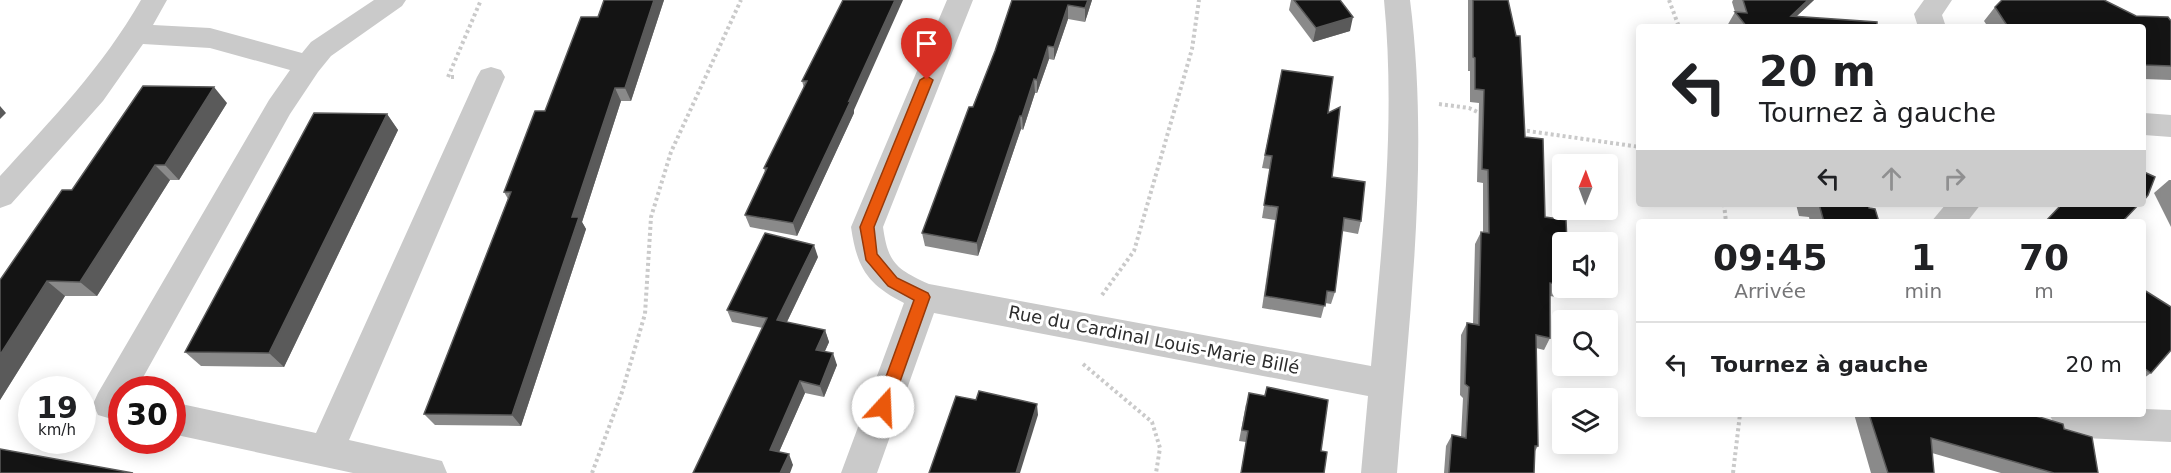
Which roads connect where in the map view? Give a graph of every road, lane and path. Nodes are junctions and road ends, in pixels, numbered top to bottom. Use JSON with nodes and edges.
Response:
{"nodes":[{"id":1,"x":154,"y":0,"type":"edge"},
{"id":2,"x":393,"y":0,"type":"edge"},
{"id":3,"x":482,"y":0,"type":"edge"},
{"id":4,"x":741,"y":0,"type":"edge"},
{"id":5,"x":960,"y":0,"type":"edge"},
{"id":6,"x":1199,"y":0,"type":"edge"},
{"id":7,"x":1397,"y":0,"type":"edge"},
{"id":8,"x":1669,"y":0,"type":"edge"},
{"id":9,"x":1940,"y":0,"type":"edge"},
{"id":10,"x":1678,"y":24,"type":"edge"},
{"id":11,"x":1931,"y":24,"type":"edge"},
{"id":12,"x":135,"y":34,"type":"junction"},
{"id":13,"x":308,"y":65,"type":"junction"},
{"id":14,"x":490,"y":77,"type":"joint"},
{"id":15,"x":1430,"y":103,"type":"dead end"},
{"id":16,"x":1487,"y":116,"type":"edge"},
{"id":17,"x":2146,"y":124,"type":"edge"},
{"id":18,"x":2171,"y":126,"type":"edge"},
{"id":19,"x":1514,"y":128,"type":"edge"},
{"id":20,"x":1636,"y":146,"type":"edge"},
{"id":21,"x":0,"y":196,"type":"edge"},
{"id":22,"x":1963,"y":207,"type":"edge"},
{"id":23,"x":1950,"y":219,"type":"edge"},
{"id":24,"x":922,"y":297,"type":"junction"},
{"id":25,"x":1098,"y":301,"type":"dead end"},
{"id":26,"x":1082,"y":354,"type":"dead end"},
{"id":27,"x":126,"y":376,"type":"edge"},
{"id":28,"x":1386,"y":384,"type":"junction"},
{"id":29,"x":1740,"y":417,"type":"edge"},
{"id":30,"x":2073,"y":417,"type":"edge"},
{"id":31,"x":186,"y":421,"type":"edge"},
{"id":32,"x":2171,"y":426,"type":"edge"},
{"id":33,"x":326,"y":451,"type":"junction"},
{"id":34,"x":429,"y":473,"type":"edge"},
{"id":35,"x":592,"y":473,"type":"edge"},
{"id":36,"x":859,"y":473,"type":"edge"},
{"id":37,"x":1156,"y":473,"type":"edge"},
{"id":38,"x":1379,"y":473,"type":"edge"},
{"id":39,"x":1733,"y":473,"type":"edge"}],
"edges":[{"from":1,"to":12,"type":"street"},
{"from":2,"to":13,"type":"street"},
{"from":3,"to":14,"type":"path"},
{"from":4,"to":35,"type":"path"},
{"from":5,"to":24,"type":"street","name":"Rue du Cardinal Louis-Marie Billé"},
{"from":6,"to":25,"type":"path"},
{"from":7,"to":28,"type":"street"},
{"from":8,"to":10,"type":"path"},
{"from":9,"to":11,"type":"street"},
{"from":12,"to":13,"type":"street"},
{"from":12,"to":21,"type":"street"},
{"from":13,"to":27,"type":"street"},
{"from":14,"to":33,"type":"street"},
{"from":15,"to":16,"type":"path"},
{"from":17,"to":18,"type":"street"},
{"from":19,"to":20,"type":"path"},
{"from":22,"to":23,"type":"street"},
{"from":24,"to":28,"type":"street","name":"Rue du Cardinal Louis-Marie Billé"},
{"from":24,"to":36,"type":"street"},
{"from":26,"to":37,"type":"path"},
{"from":28,"to":38,"type":"street"},
{"from":29,"to":39,"type":"path"},
{"from":30,"to":32,"type":"street"},
{"from":31,"to":33,"type":"street"},
{"from":33,"to":34,"type":"street"}]}
